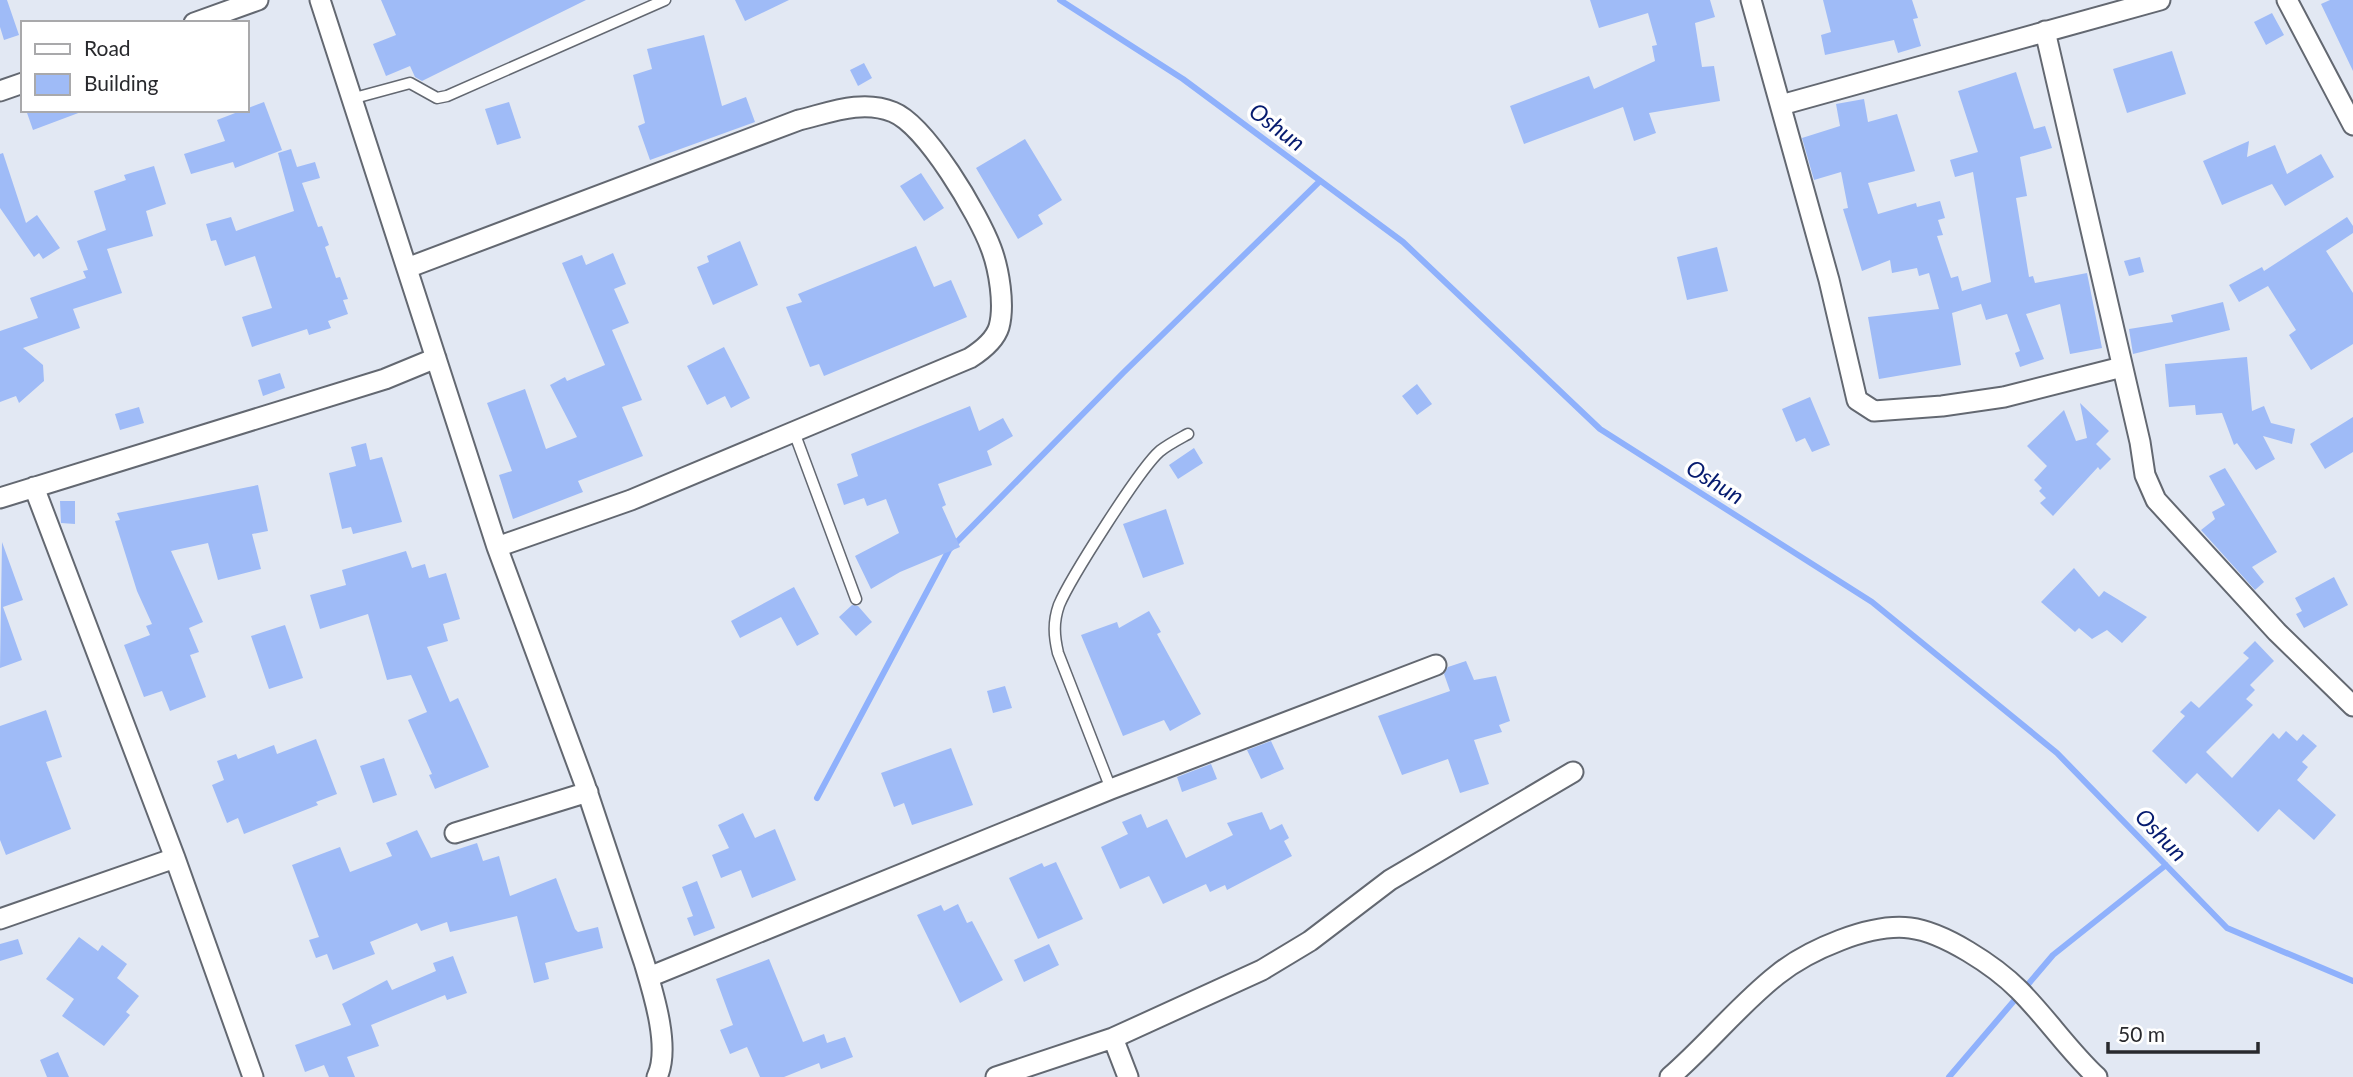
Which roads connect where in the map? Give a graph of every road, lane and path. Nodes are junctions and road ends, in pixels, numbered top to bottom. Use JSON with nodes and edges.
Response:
{"nodes":[{"id":1,"x":258,"y":0,"type":"edge"},
{"id":2,"x":320,"y":0,"type":"edge"},
{"id":3,"x":665,"y":0,"type":"edge"},
{"id":4,"x":1752,"y":0,"type":"edge"},
{"id":5,"x":2160,"y":0,"type":"edge"},
{"id":6,"x":2287,"y":0,"type":"edge"},
{"id":7,"x":200,"y":21,"type":"edge"},
{"id":8,"x":2045,"y":31,"type":"junction"},
{"id":9,"x":21,"y":84,"type":"edge"},
{"id":10,"x":0,"y":91,"type":"edge"},
{"id":11,"x":351,"y":99,"type":"junction"},
{"id":12,"x":1781,"y":105,"type":"junction"},
{"id":13,"x":2351,"y":118,"type":"edge"},
{"id":14,"x":407,"y":268,"type":"junction"},
{"id":15,"x":436,"y":358,"type":"junction"},
{"id":16,"x":2122,"y":367,"type":"junction"},
{"id":17,"x":794,"y":432,"type":"junction"},
{"id":18,"x":1188,"y":434,"type":"dead end"},
{"id":19,"x":34,"y":487,"type":"junction"},
{"id":20,"x":0,"y":498,"type":"edge"},
{"id":21,"x":497,"y":547,"type":"junction"},
{"id":22,"x":856,"y":599,"type":"dead end"},
{"id":23,"x":1436,"y":665,"type":"dead end"},
{"id":24,"x":2353,"y":706,"type":"edge"},
{"id":25,"x":1573,"y":772,"type":"dead end"},
{"id":26,"x":1111,"y":789,"type":"junction"},
{"id":27,"x":587,"y":792,"type":"junction"},
{"id":28,"x":455,"y":833,"type":"dead end"},
{"id":29,"x":175,"y":858,"type":"junction"},
{"id":30,"x":0,"y":919,"type":"edge"},
{"id":31,"x":649,"y":977,"type":"junction"},
{"id":32,"x":1114,"y":1038,"type":"junction"},
{"id":33,"x":253,"y":1077,"type":"edge"},
{"id":34,"x":657,"y":1077,"type":"edge"},
{"id":35,"x":996,"y":1077,"type":"edge"},
{"id":36,"x":1128,"y":1077,"type":"edge"},
{"id":37,"x":1670,"y":1077,"type":"edge"},
{"id":38,"x":2097,"y":1077,"type":"edge"}],
"edges":[{"from":1,"to":7,"type":"street"},
{"from":2,"to":11,"type":"street"},
{"from":3,"to":11,"type":"lane"},
{"from":4,"to":12,"type":"street"},
{"from":5,"to":8,"type":"street"},
{"from":6,"to":13,"type":"street"},
{"from":8,"to":12,"type":"street"},
{"from":8,"to":16,"type":"street"},
{"from":9,"to":10,"type":"street"},
{"from":11,"to":14,"type":"street"},
{"from":12,"to":16,"type":"street"},
{"from":14,"to":15,"type":"street"},
{"from":14,"to":17,"type":"street"},
{"from":15,"to":19,"type":"street"},
{"from":15,"to":21,"type":"street"},
{"from":16,"to":24,"type":"street"},
{"from":17,"to":21,"type":"street"},
{"from":17,"to":22,"type":"lane"},
{"from":18,"to":26,"type":"lane"},
{"from":19,"to":20,"type":"street"},
{"from":19,"to":29,"type":"street"},
{"from":21,"to":27,"type":"street"},
{"from":23,"to":26,"type":"street"},
{"from":25,"to":32,"type":"street"},
{"from":26,"to":31,"type":"street"},
{"from":27,"to":28,"type":"street"},
{"from":27,"to":31,"type":"street"},
{"from":29,"to":30,"type":"street"},
{"from":29,"to":33,"type":"street"},
{"from":31,"to":34,"type":"street"},
{"from":32,"to":35,"type":"street"},
{"from":32,"to":36,"type":"street"},
{"from":37,"to":38,"type":"street"}]}
